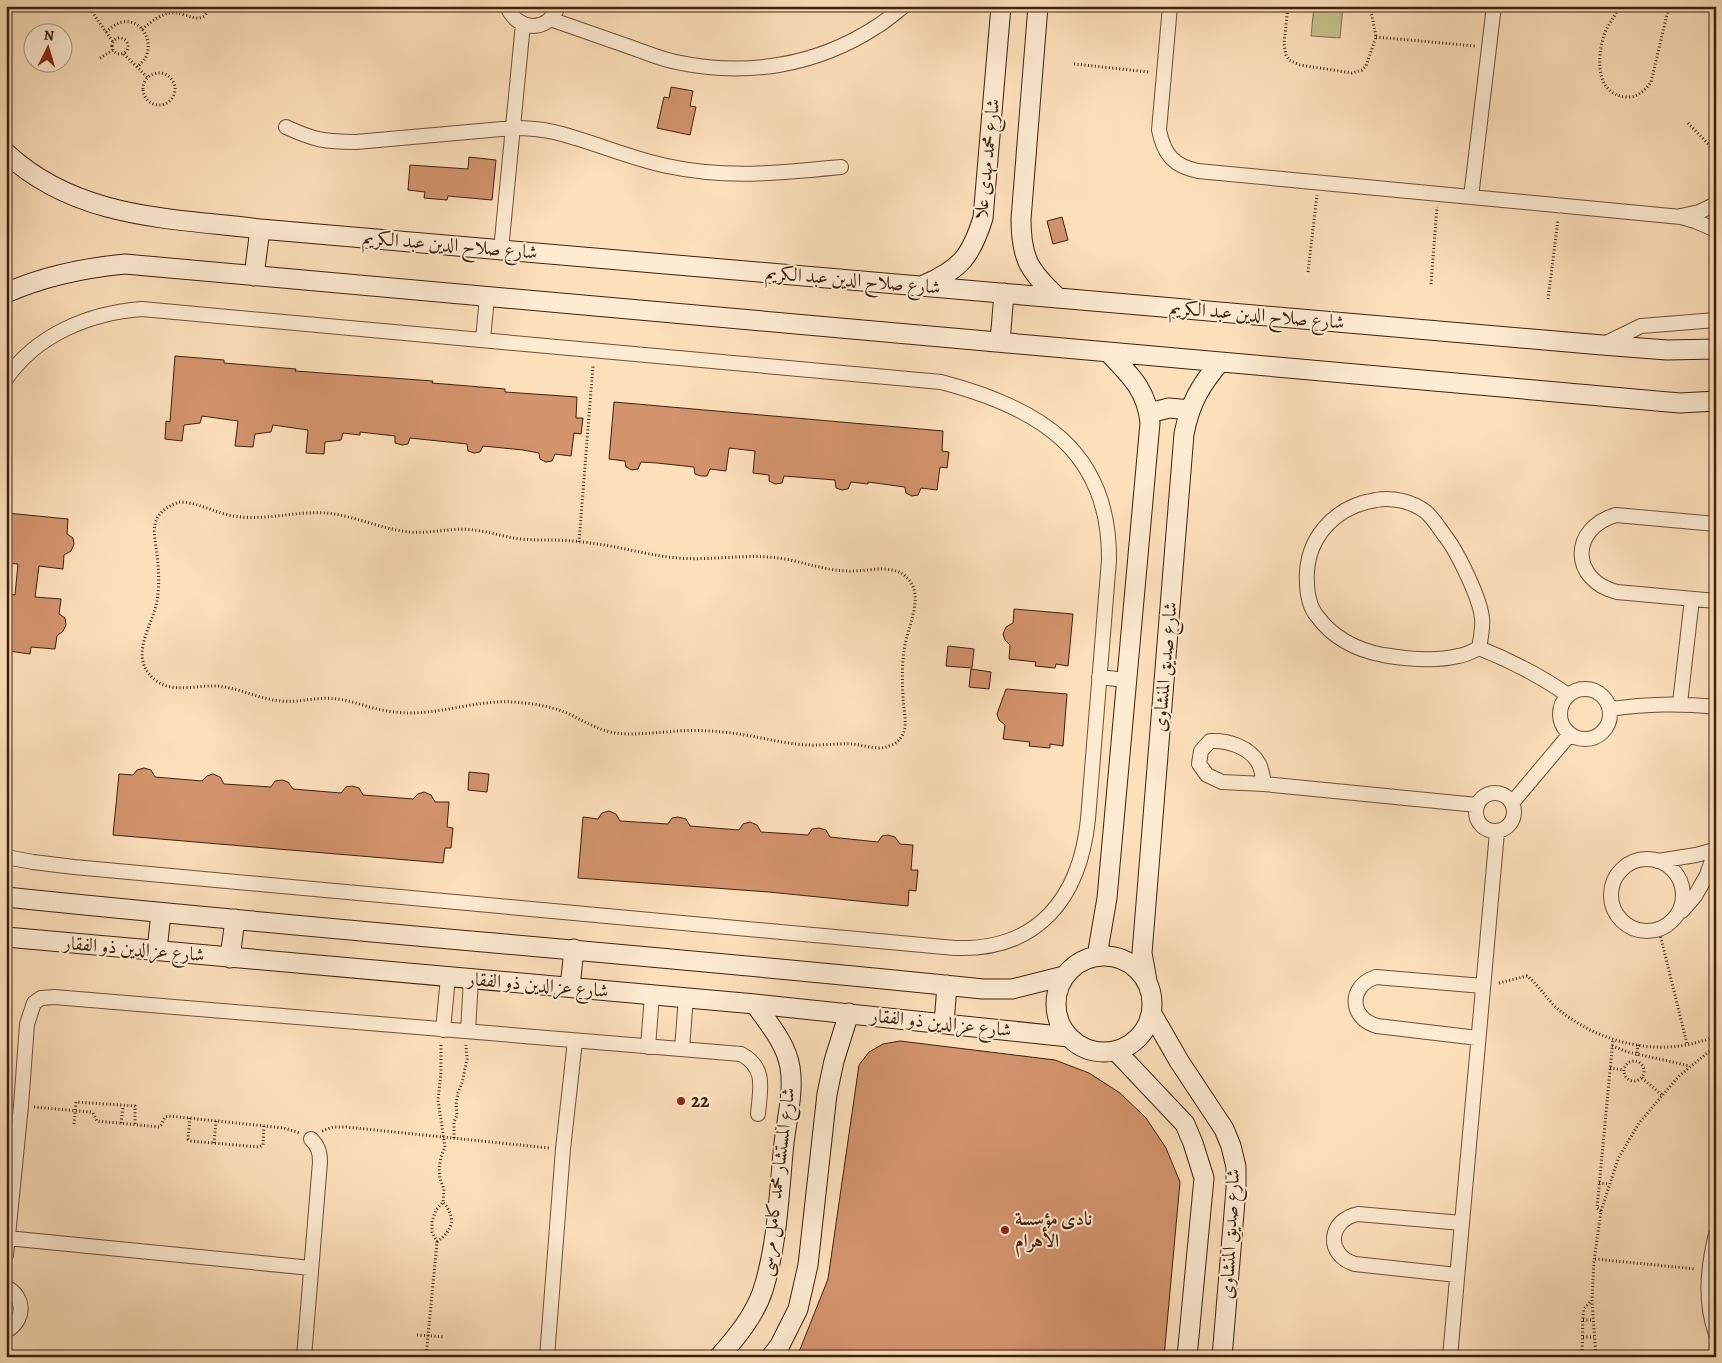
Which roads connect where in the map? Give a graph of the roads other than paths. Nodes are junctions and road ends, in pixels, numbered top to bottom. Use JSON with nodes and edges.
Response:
{"nodes":[{"id":1,"x":507,"y":6,"type":"edge"},
{"id":2,"x":558,"y":6,"type":"edge"},
{"id":3,"x":904,"y":6,"type":"edge"},
{"id":4,"x":1001,"y":6,"type":"edge"},
{"id":5,"x":1038,"y":6,"type":"edge"},
{"id":6,"x":1170,"y":6,"type":"edge"},
{"id":7,"x":1494,"y":6,"type":"edge"},
{"id":8,"x":550,"y":19,"type":"junction"},
{"id":9,"x":523,"y":24,"type":"junction"},
{"id":10,"x":286,"y":127,"type":"dead end"},
{"id":11,"x":513,"y":128,"type":"junction"},
{"id":12,"x":6,"y":153,"type":"edge"},
{"id":13,"x":841,"y":167,"type":"dead end"},
{"id":14,"x":1471,"y":197,"type":"junction"},
{"id":15,"x":1716,"y":204,"type":"edge"},
{"id":16,"x":1680,"y":217,"type":"junction"},
{"id":17,"x":260,"y":229,"type":"junction"},
{"id":18,"x":1716,"y":230,"type":"edge"},
{"id":19,"x":501,"y":250,"type":"junction"},
{"id":20,"x":254,"y":276,"type":"junction"},
{"id":21,"x":923,"y":286,"type":"junction"},
{"id":22,"x":6,"y":293,"type":"edge"},
{"id":23,"x":1004,"y":293,"type":"junction"},
{"id":24,"x":487,"y":297,"type":"junction"},
{"id":25,"x":1057,"y":297,"type":"junction"},
{"id":26,"x":1716,"y":320,"type":"edge"},
{"id":27,"x":483,"y":339,"type":"junction"},
{"id":28,"x":1000,"y":342,"type":"junction"},
{"id":29,"x":1602,"y":345,"type":"junction"},
{"id":30,"x":1716,"y":349,"type":"edge"},
{"id":31,"x":1108,"y":352,"type":"junction"},
{"id":32,"x":1220,"y":362,"type":"junction"},
{"id":33,"x":6,"y":378,"type":"edge"},
{"id":34,"x":1716,"y":402,"type":"edge"},
{"id":35,"x":1190,"y":410,"type":"junction"},
{"id":36,"x":1149,"y":413,"type":"junction"},
{"id":37,"x":1716,"y":524,"type":"edge"},
{"id":38,"x":1692,"y":599,"type":"junction"},
{"id":39,"x":1716,"y":601,"type":"edge"},
{"id":40,"x":1479,"y":648,"type":"junction"},
{"id":41,"x":1099,"y":677,"type":"junction"},
{"id":42,"x":1126,"y":680,"type":"junction"},
{"id":43,"x":1568,"y":695,"type":"junction"},
{"id":44,"x":1680,"y":703,"type":"junction"},
{"id":45,"x":1716,"y":707,"type":"edge"},
{"id":46,"x":1610,"y":709,"type":"junction"},
{"id":47,"x":1570,"y":734,"type":"junction"},
{"id":48,"x":1264,"y":784,"type":"junction"},
{"id":49,"x":1512,"y":803,"type":"junction"},
{"id":50,"x":1477,"y":805,"type":"junction"},
{"id":51,"x":1497,"y":832,"type":"junction"},
{"id":52,"x":1715,"y":849,"type":"edge"},
{"id":53,"x":6,"y":857,"type":"edge"},
{"id":54,"x":1658,"y":861,"type":"junction"},
{"id":55,"x":6,"y":897,"type":"edge"},
{"id":56,"x":161,"y":913,"type":"junction"},
{"id":57,"x":1678,"y":915,"type":"junction"},
{"id":58,"x":235,"y":919,"type":"junction"},
{"id":59,"x":6,"y":937,"type":"edge"},
{"id":60,"x":574,"y":949,"type":"junction"},
{"id":61,"x":157,"y":950,"type":"junction"},
{"id":62,"x":1097,"y":956,"type":"junction"},
{"id":63,"x":230,"y":958,"type":"junction"},
{"id":64,"x":1064,"y":976,"type":"junction"},
{"id":65,"x":448,"y":977,"type":"junction"},
{"id":66,"x":471,"y":979,"type":"junction"},
{"id":67,"x":1147,"y":981,"type":"junction"},
{"id":68,"x":947,"y":985,"type":"junction"},
{"id":69,"x":1483,"y":986,"type":"junction"},
{"id":70,"x":570,"y":987,"type":"junction"},
{"id":71,"x":652,"y":994,"type":"junction"},
{"id":72,"x":686,"y":998,"type":"junction"},
{"id":73,"x":755,"y":1004,"type":"junction"},
{"id":74,"x":849,"y":1014,"type":"junction"},
{"id":75,"x":1152,"y":1014,"type":"junction"},
{"id":76,"x":944,"y":1024,"type":"junction"},
{"id":77,"x":443,"y":1033,"type":"junction"},
{"id":78,"x":467,"y":1037,"type":"junction"},
{"id":79,"x":1069,"y":1037,"type":"junction"},
{"id":80,"x":1478,"y":1038,"type":"junction"},
{"id":81,"x":575,"y":1040,"type":"junction"},
{"id":82,"x":648,"y":1047,"type":"junction"},
{"id":83,"x":682,"y":1049,"type":"junction"},
{"id":84,"x":1116,"y":1051,"type":"junction"},
{"id":85,"x":758,"y":1114,"type":"dead end"},
{"id":86,"x":311,"y":1138,"type":"road end"},
{"id":87,"x":1462,"y":1223,"type":"junction"},
{"id":88,"x":1716,"y":1234,"type":"edge"},
{"id":89,"x":7,"y":1238,"type":"edge"},
{"id":90,"x":6,"y":1255,"type":"edge"},
{"id":91,"x":311,"y":1268,"type":"junction"},
{"id":92,"x":1457,"y":1275,"type":"junction"},
{"id":93,"x":6,"y":1287,"type":"edge"},
{"id":94,"x":6,"y":1332,"type":"edge"},
{"id":95,"x":1716,"y":1334,"type":"edge"},
{"id":96,"x":304,"y":1357,"type":"edge"},
{"id":97,"x":547,"y":1357,"type":"edge"},
{"id":98,"x":719,"y":1357,"type":"edge"},
{"id":99,"x":772,"y":1357,"type":"edge"},
{"id":100,"x":1187,"y":1357,"type":"edge"},
{"id":101,"x":1222,"y":1357,"type":"edge"},
{"id":102,"x":1450,"y":1357,"type":"edge"}],
"edges":[{"from":1,"to":9,"type":"street"},
{"from":2,"to":8,"type":"street"},
{"from":3,"to":8,"type":"street"},
{"from":4,"to":21,"type":"street","name":"شارع محمد مهدى علا"},
{"from":5,"to":25,"type":"street","name":"شارع محمد مهدى علا"},
{"from":6,"to":14,"type":"street"},
{"from":7,"to":14,"type":"street"},
{"from":8,"to":9,"type":"street"},
{"from":9,"to":11,"type":"street"},
{"from":10,"to":11,"type":"street"},
{"from":11,"to":13,"type":"street"},
{"from":11,"to":19,"type":"street"},
{"from":12,"to":17,"type":"street","name":"شارع صلاح الدين عبد الكريم"},
{"from":14,"to":16,"type":"street"},
{"from":15,"to":16,"type":"street"},
{"from":16,"to":18,"type":"street"},
{"from":17,"to":19,"type":"street","name":"شارع صلاح الدين عبد الكريم"},
{"from":17,"to":20,"type":"street"},
{"from":19,"to":21,"type":"street","name":"شارع صلاح الدين عبد الكريم"},
{"from":20,"to":22,"type":"street"},
{"from":20,"to":24,"type":"street"},
{"from":21,"to":23,"type":"street","name":"شارع صلاح الدين عبد الكريم"},
{"from":23,"to":25,"type":"street","name":"شارع صلاح الدين عبد الكريم"},
{"from":23,"to":28,"type":"street"},
{"from":24,"to":27,"type":"street"},
{"from":24,"to":28,"type":"street"},
{"from":25,"to":29,"type":"street","name":"شارع صلاح الدين عبد الكريم"},
{"from":26,"to":29,"type":"street"},
{"from":27,"to":33,"type":"street"},
{"from":27,"to":41,"type":"street"},
{"from":28,"to":31,"type":"street"},
{"from":29,"to":30,"type":"street","name":"شارع صلاح الدين عبد الكريم"},
{"from":31,"to":32,"type":"street"},
{"from":31,"to":36,"type":"street","name":"شارع صديق المنشاوى"},
{"from":32,"to":34,"type":"street"},
{"from":32,"to":35,"type":"street","name":"شارع صديق المنشاوى"},
{"from":35,"to":36,"type":"street"},
{"from":35,"to":67,"type":"street","name":"شارع صديق المنشاوى"},
{"from":36,"to":42,"type":"street","name":"شارع صديق المنشاوى"},
{"from":37,"to":38,"type":"street"},
{"from":38,"to":39,"type":"street"},
{"from":38,"to":44,"type":"street"},
{"from":40,"to":40,"type":"street"},
{"from":40,"to":43,"type":"street"},
{"from":41,"to":42,"type":"street"},
{"from":41,"to":53,"type":"street"},
{"from":42,"to":62,"type":"street","name":"شارع صديق المنشاوى"},
{"from":43,"to":46,"type":"street"},
{"from":43,"to":47,"type":"street"},
{"from":44,"to":45,"type":"street"},
{"from":44,"to":46,"type":"street"},
{"from":46,"to":47,"type":"street"},
{"from":47,"to":49,"type":"street"},
{"from":48,"to":48,"type":"street"},
{"from":48,"to":50,"type":"street"},
{"from":49,"to":50,"type":"street"},
{"from":49,"to":51,"type":"street"},
{"from":50,"to":51,"type":"street"},
{"from":51,"to":69,"type":"street"},
{"from":52,"to":54,"type":"street"},
{"from":52,"to":57,"type":"street"},
{"from":54,"to":57,"type":"street"},
{"from":54,"to":57,"type":"street"},
{"from":55,"to":56,"type":"street","name":"شارع عزالدين ذو الفقار"},
{"from":56,"to":58,"type":"street","name":"شارع عزالدين ذو الفقار"},
{"from":56,"to":61,"type":"street"},
{"from":58,"to":60,"type":"street","name":"شارع عزالدين ذو الفقار"},
{"from":58,"to":63,"type":"street"},
{"from":59,"to":61,"type":"street","name":"شارع عزالدين ذو الفقار"},
{"from":60,"to":68,"type":"street","name":"شارع عزالدين ذو الفقار"},
{"from":60,"to":70,"type":"street"},
{"from":61,"to":63,"type":"street","name":"شارع عزالدين ذو الفقار"},
{"from":62,"to":64,"type":"street"},
{"from":62,"to":67,"type":"street"},
{"from":63,"to":65,"type":"street","name":"شارع عزالدين ذو الفقار"},
{"from":64,"to":68,"type":"street","name":"شارع عزالدين ذو الفقار"},
{"from":64,"to":79,"type":"street"},
{"from":65,"to":66,"type":"street","name":"شارع عزالدين ذو الفقار"},
{"from":65,"to":77,"type":"street"},
{"from":66,"to":70,"type":"street","name":"شارع عزالدين ذو الفقار"},
{"from":66,"to":78,"type":"street"},
{"from":67,"to":75,"type":"street"},
{"from":68,"to":76,"type":"street"},
{"from":69,"to":80,"type":"street"},
{"from":69,"to":80,"type":"street"},
{"from":70,"to":71,"type":"street","name":"شارع عزالدين ذو الفقار"},
{"from":71,"to":72,"type":"street","name":"شارع عزالدين ذو الفقار"},
{"from":71,"to":82,"type":"street"},
{"from":72,"to":73,"type":"street","name":"شارع عزالدين ذو الفقار"},
{"from":72,"to":83,"type":"street"},
{"from":73,"to":74,"type":"street","name":"شارع عزالدين ذو الفقار"},
{"from":73,"to":98,"type":"street","name":"شارع المستشار محمد كامل مرسى"},
{"from":74,"to":76,"type":"street","name":"شارع عزالدين ذو الفقار"},
{"from":74,"to":99,"type":"street","name":"شارع المستشار محمد كامل مرسى"},
{"from":75,"to":84,"type":"street"},
{"from":75,"to":101,"type":"street","name":"شارع صديق المنشاوى"},
{"from":76,"to":79,"type":"street","name":"شارع عزالدين ذو الفقار"},
{"from":77,"to":78,"type":"street"},
{"from":77,"to":89,"type":"street"},
{"from":78,"to":81,"type":"street"},
{"from":79,"to":84,"type":"street"},
{"from":80,"to":87,"type":"street"},
{"from":81,"to":82,"type":"street"},
{"from":81,"to":97,"type":"street"},
{"from":82,"to":83,"type":"street"},
{"from":83,"to":85,"type":"street"},
{"from":84,"to":100,"type":"street","name":"شارع صديق المنشاوى"},
{"from":86,"to":91,"type":"street"},
{"from":87,"to":92,"type":"street"},
{"from":87,"to":92,"type":"street"},
{"from":88,"to":95,"type":"street"},
{"from":89,"to":90,"type":"street"},
{"from":89,"to":91,"type":"street"},
{"from":91,"to":96,"type":"street"},
{"from":92,"to":102,"type":"street"},
{"from":93,"to":94,"type":"street"}]}
